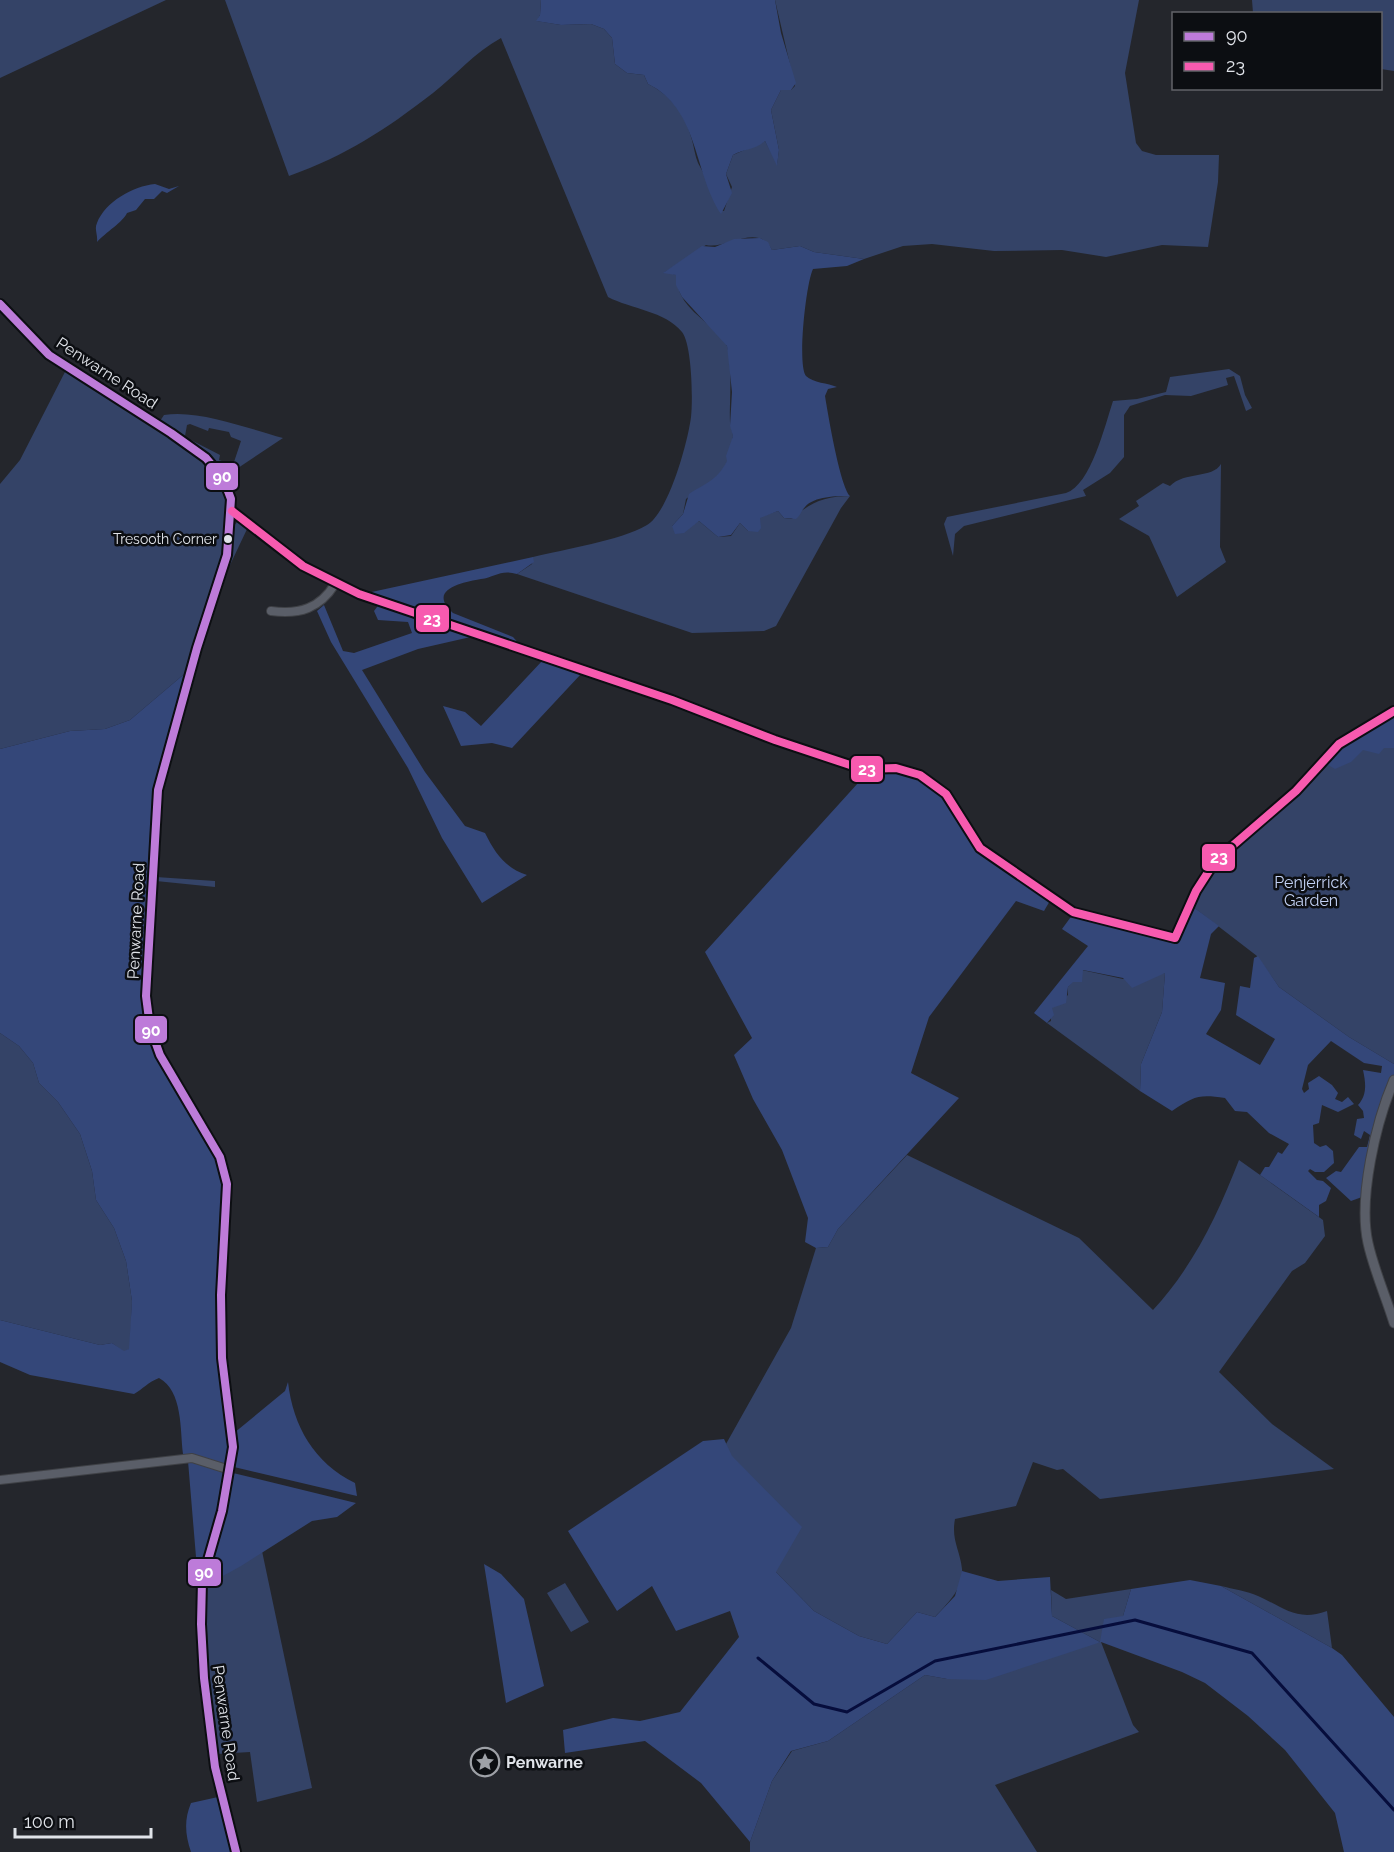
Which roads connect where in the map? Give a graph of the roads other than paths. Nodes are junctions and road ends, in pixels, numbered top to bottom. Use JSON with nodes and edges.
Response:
{"nodes":[{"id":1,"x":0,"y":304,"type":"edge"},
{"id":2,"x":232,"y":511,"type":"junction"},
{"id":3,"x":335,"y":584,"type":"junction"},
{"id":4,"x":272,"y":610,"type":"dead end"},
{"id":5,"x":1394,"y":711,"type":"edge"},
{"id":6,"x":1394,"y":1080,"type":"edge"},
{"id":7,"x":1394,"y":1323,"type":"edge"},
{"id":8,"x":230,"y":1470,"type":"junction"},
{"id":9,"x":0,"y":1480,"type":"edge"},
{"id":10,"x":236,"y":1852,"type":"edge"}],
"edges":[{"from":1,"to":2,"type":"street","name":"Penwarne Road"},
{"from":2,"to":3,"type":"street"},
{"from":2,"to":8,"type":"street","name":"Penwarne Road"},
{"from":3,"to":4,"type":"street"},
{"from":3,"to":5,"type":"street"},
{"from":6,"to":7,"type":"street"},
{"from":8,"to":9,"type":"street"},
{"from":8,"to":10,"type":"street","name":"Penwarne Road"}]}
